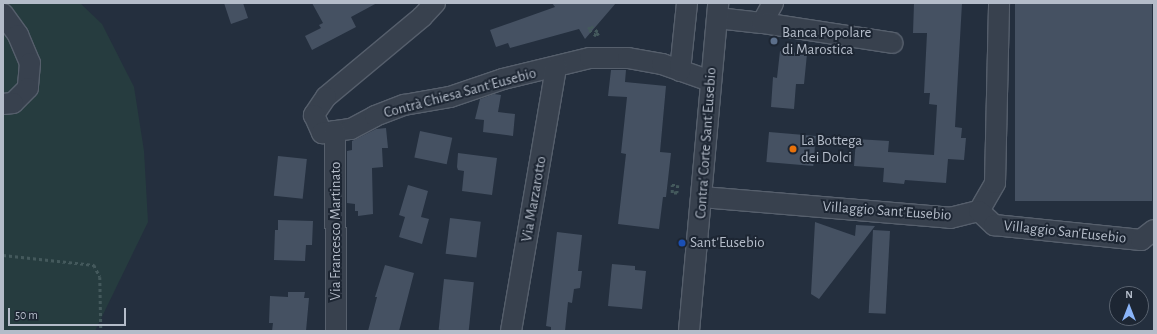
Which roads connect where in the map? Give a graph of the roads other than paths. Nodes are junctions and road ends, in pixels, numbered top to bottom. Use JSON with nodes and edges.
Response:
{"nodes":[{"id":1,"x":435,"y":3,"type":"edge"},
{"id":2,"x":687,"y":3,"type":"edge"},
{"id":3,"x":773,"y":3,"type":"edge"},
{"id":4,"x":999,"y":3,"type":"edge"},
{"id":5,"x":717,"y":11,"type":"edge"},
{"id":6,"x":3,"y":14,"type":"edge"},
{"id":7,"x":762,"y":23,"type":"junction"},
{"id":8,"x":892,"y":43,"type":"dead end"},
{"id":9,"x":556,"y":67,"type":"junction"},
{"id":10,"x":680,"y":71,"type":"junction"},
{"id":11,"x":710,"y":81,"type":"junction"},
{"id":12,"x":3,"y":104,"type":"edge"},
{"id":13,"x":335,"y":131,"type":"junction"},
{"id":14,"x":702,"y":197,"type":"junction"},
{"id":15,"x":979,"y":211,"type":"junction"},
{"id":16,"x":1154,"y":230,"type":"edge"},
{"id":17,"x":336,"y":331,"type":"edge"},
{"id":18,"x":511,"y":331,"type":"edge"},
{"id":19,"x":689,"y":331,"type":"edge"}],
"edges":[{"from":1,"to":13,"type":"street","name":"Contrà Chiesa Sant'Eusebio"},
{"from":2,"to":10,"type":"street"},
{"from":3,"to":7,"type":"street"},
{"from":4,"to":15,"type":"street"},
{"from":5,"to":7,"type":"street"},
{"from":5,"to":11,"type":"street","name":"Contra' Corte Sant'Eusebio"},
{"from":6,"to":12,"type":"street"},
{"from":7,"to":8,"type":"street"},
{"from":9,"to":10,"type":"street","name":"Contrà Chiesa Sant'Eusebio"},
{"from":9,"to":13,"type":"street","name":"Contrà Chiesa Sant'Eusebio"},
{"from":9,"to":18,"type":"street","name":"Via Marzarotto"},
{"from":10,"to":11,"type":"street","name":"Contrà Chiesa Sant'Eusebio"},
{"from":11,"to":14,"type":"street","name":"Contra' Corte Sant'Eusebio"},
{"from":13,"to":17,"type":"street","name":"Via Francesco Martinato"},
{"from":14,"to":15,"type":"street","name":"Villaggio Sant'Eusebio"},
{"from":14,"to":19,"type":"street","name":"Contra' Corte Sant'Eusebio"},
{"from":15,"to":16,"type":"street","name":"Villaggio San'Eusebio"}]}
